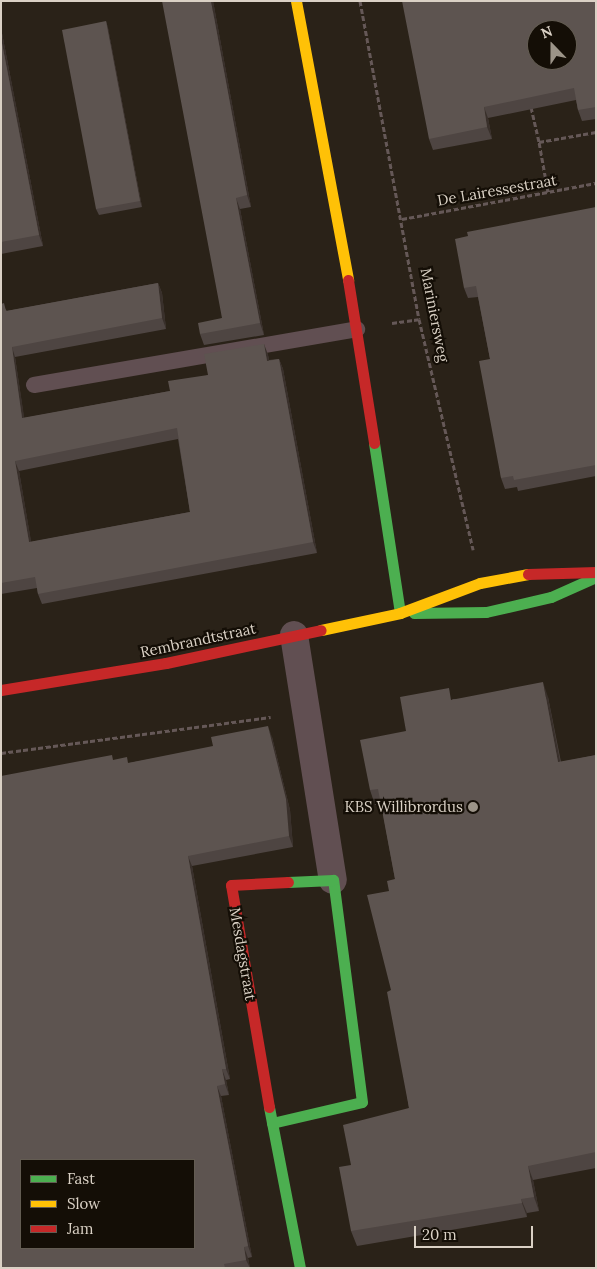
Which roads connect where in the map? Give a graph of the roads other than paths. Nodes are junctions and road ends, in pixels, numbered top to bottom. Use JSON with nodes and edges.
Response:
{"nodes":[{"id":1,"x":296,"y":1,"type":"edge"},
{"id":2,"x":357,"y":329,"type":"junction"},
{"id":3,"x":34,"y":385,"type":"dead end"},
{"id":4,"x":596,"y":572,"type":"edge"},
{"id":5,"x":596,"y":577,"type":"edge"},
{"id":6,"x":400,"y":613,"type":"junction"},
{"id":7,"x":294,"y":635,"type":"junction"},
{"id":8,"x":1,"y":690,"type":"edge"},
{"id":9,"x":333,"y":880,"type":"junction"},
{"id":10,"x":272,"y":1124,"type":"junction"},
{"id":11,"x":300,"y":1268,"type":"edge"}],
"edges":[{"from":1,"to":2,"type":"street"},
{"from":2,"to":3,"type":"lane"},
{"from":2,"to":6,"type":"street"},
{"from":4,"to":6,"type":"street","name":"Rembrandtstraat"},
{"from":5,"to":6,"type":"street","name":"Rembrandtstraat"},
{"from":6,"to":7,"type":"street","name":"Rembrandtstraat"},
{"from":7,"to":8,"type":"street","name":"Rembrandtstraat"},
{"from":7,"to":9,"type":"street"},
{"from":9,"to":10,"type":"street"},
{"from":9,"to":10,"type":"street","name":"Mesdagstraat"},
{"from":10,"to":11,"type":"street","name":"Mesdagstraat"}]}
